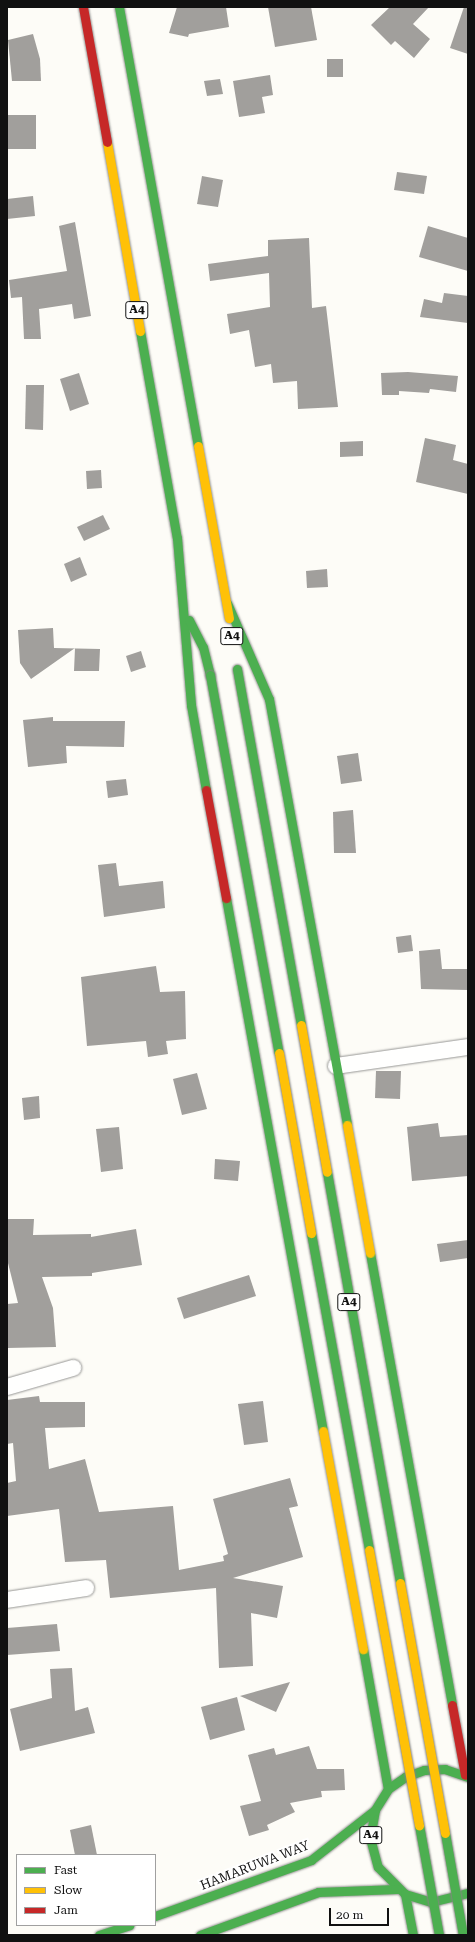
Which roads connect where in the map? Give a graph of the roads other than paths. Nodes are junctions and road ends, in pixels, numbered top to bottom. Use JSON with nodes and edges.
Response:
{"nodes":[{"id":1,"x":82,"y":7,"type":"edge"},
{"id":2,"x":119,"y":7,"type":"edge"},
{"id":3,"x":227,"y":603,"type":"junction"},
{"id":4,"x":185,"y":614,"type":"junction"},
{"id":5,"x":468,"y":1047,"type":"edge"},
{"id":6,"x":336,"y":1066,"type":"junction"},
{"id":7,"x":73,"y":1368,"type":"dead end"},
{"id":8,"x":7,"y":1387,"type":"edge"},
{"id":9,"x":86,"y":1588,"type":"dead end"},
{"id":10,"x":7,"y":1600,"type":"edge"},
{"id":11,"x":466,"y":1776,"type":"edge"},
{"id":12,"x":388,"y":1790,"type":"junction"},
{"id":13,"x":375,"y":1810,"type":"junction"},
{"id":14,"x":397,"y":1889,"type":"junction"},
{"id":15,"x":405,"y":1894,"type":"junction"},
{"id":16,"x":468,"y":1894,"type":"edge"},
{"id":17,"x":156,"y":1916,"type":"edge"},
{"id":18,"x":126,"y":1926,"type":"edge"},
{"id":19,"x":99,"y":1935,"type":"edge"},
{"id":20,"x":200,"y":1935,"type":"edge"},
{"id":21,"x":413,"y":1935,"type":"edge"},
{"id":22,"x":438,"y":1935,"type":"edge"},
{"id":23,"x":463,"y":1935,"type":"edge"}],
"edges":[{"from":1,"to":4,"type":"main road","number":"A4"},
{"from":2,"to":3,"type":"main road","number":"A4"},
{"from":3,"to":6,"type":"main road","number":"A4"},
{"from":3,"to":23,"type":"main road","number":"A4","bridge":true},
{"from":4,"to":12,"type":"main road","number":"A4"},
{"from":4,"to":22,"type":"main road","number":"A4","bridge":true},
{"from":5,"to":6,"type":"street"},
{"from":6,"to":11,"type":"main road","number":"A4"},
{"from":7,"to":8,"type":"street"},
{"from":9,"to":10,"type":"street"},
{"from":11,"to":12,"type":"main road","number":"A4"},
{"from":12,"to":13,"type":"main road","number":"A4"},
{"from":13,"to":14,"type":"main road","number":"A4"},
{"from":13,"to":17,"type":"main road","name":"HAMARUWA WAY"},
{"from":14,"to":15,"type":"main road","number":"A4"},
{"from":14,"to":20,"type":"main road"},
{"from":15,"to":16,"type":"main road","number":"A4"},
{"from":15,"to":21,"type":"main road"},
{"from":18,"to":19,"type":"main road"}]}
